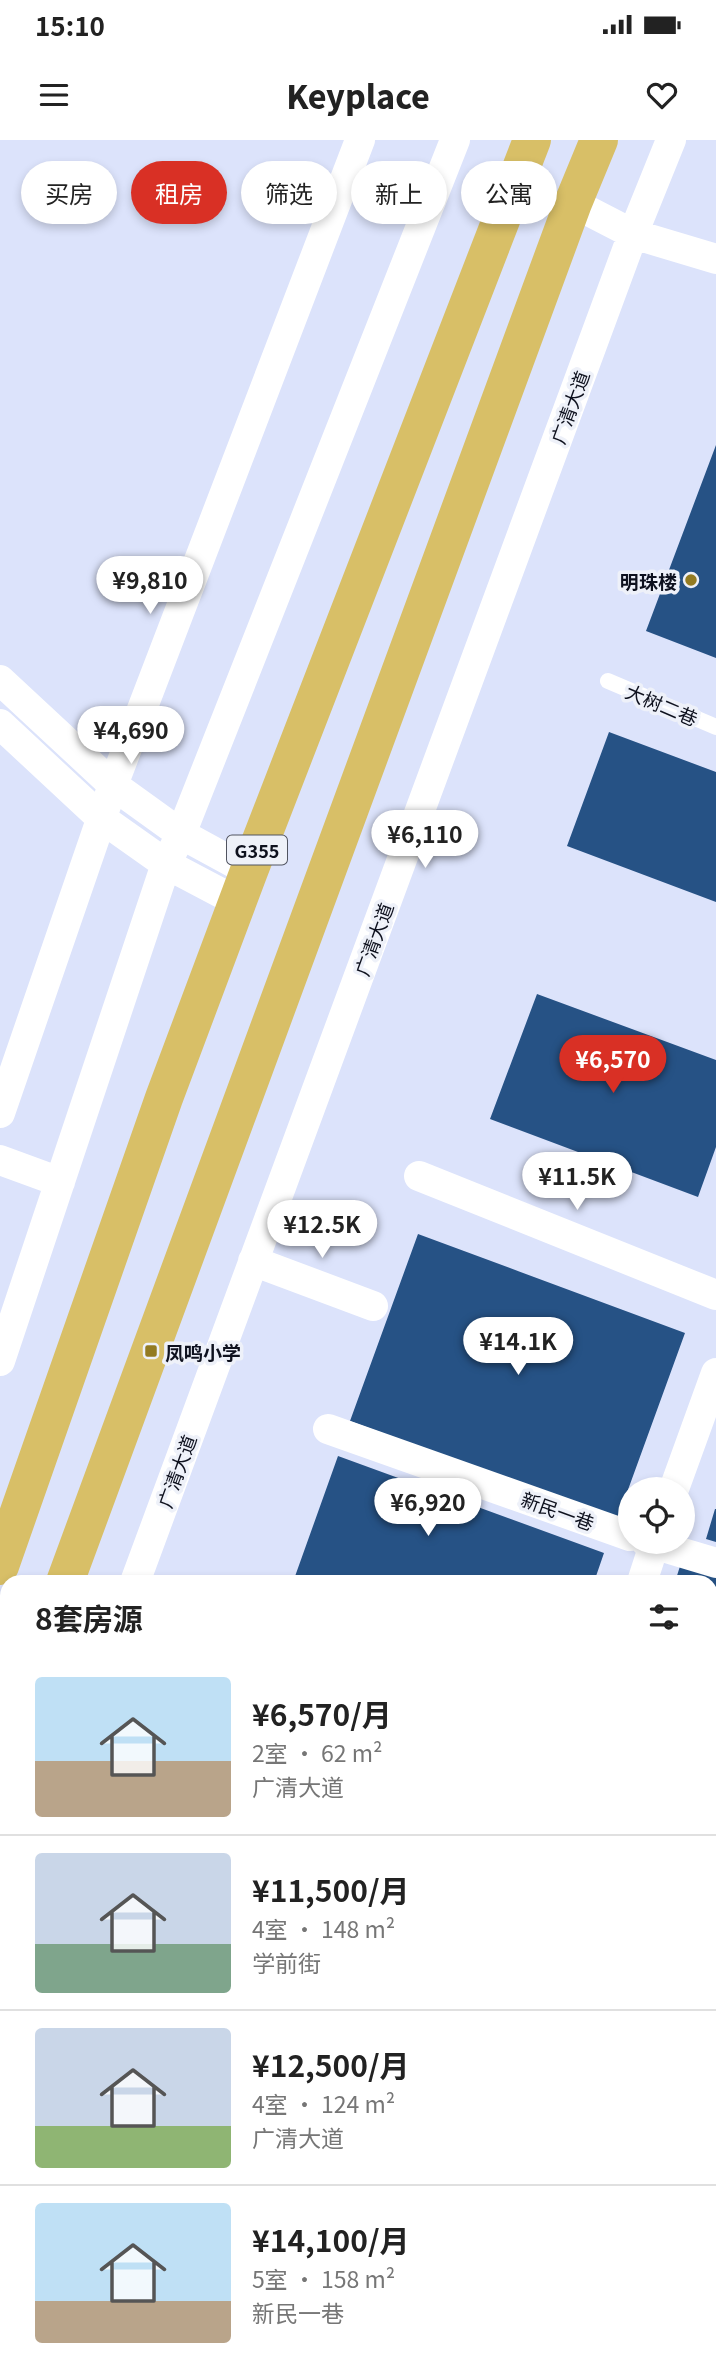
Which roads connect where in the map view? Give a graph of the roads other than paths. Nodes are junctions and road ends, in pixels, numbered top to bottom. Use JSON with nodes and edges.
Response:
{"nodes":[{"id":1,"x":360,"y":140,"type":"edge"},
{"id":2,"x":455,"y":140,"type":"edge"},
{"id":3,"x":532,"y":140,"type":"edge"},
{"id":4,"x":599,"y":140,"type":"edge"},
{"id":5,"x":671,"y":140,"type":"edge"},
{"id":6,"x":573,"y":203,"type":"junction"},
{"id":7,"x":634,"y":234,"type":"junction"},
{"id":8,"x":716,"y":259,"type":"edge"},
{"id":9,"x":0,"y":680,"type":"edge"},
{"id":10,"x":608,"y":681,"type":"dead end"},
{"id":11,"x":0,"y":724,"type":"edge"},
{"id":12,"x":716,"y":727,"type":"edge"},
{"id":13,"x":113,"y":785,"type":"junction"},
{"id":14,"x":101,"y":818,"type":"junction"},
{"id":15,"x":181,"y":834,"type":"junction"},
{"id":16,"x":166,"y":864,"type":"junction"},
{"id":17,"x":243,"y":887,"type":"junction"},
{"id":18,"x":0,"y":1113,"type":"edge"},
{"id":19,"x":0,"y":1160,"type":"edge"},
{"id":20,"x":419,"y":1176,"type":"dead end"},
{"id":21,"x":60,"y":1182,"type":"junction"},
{"id":22,"x":253,"y":1261,"type":"junction"},
{"id":23,"x":716,"y":1295,"type":"edge"},
{"id":24,"x":373,"y":1306,"type":"dead end"},
{"id":25,"x":0,"y":1361,"type":"edge"},
{"id":26,"x":716,"y":1373,"type":"edge"},
{"id":27,"x":328,"y":1429,"type":"dead end"},
{"id":28,"x":678,"y":1477,"type":"edge"},
{"id":29,"x":618,"y":1531,"type":"edge"},
{"id":30,"x":645,"y":1554,"type":"edge"},
{"id":31,"x":687,"y":1554,"type":"edge"},
{"id":32,"x":716,"y":1563,"type":"edge"},
{"id":33,"x":0,"y":1566,"type":"edge"},
{"id":34,"x":68,"y":1575,"type":"edge"},
{"id":35,"x":138,"y":1575,"type":"edge"},
{"id":36,"x":643,"y":1575,"type":"edge"}],
"edges":[{"from":1,"to":13,"type":"street"},
{"from":2,"to":15,"type":"street"},
{"from":3,"to":17,"type":"highway","number":"G355"},
{"from":4,"to":6,"type":"highway"},
{"from":5,"to":7,"type":"street","name":"广清大道"},
{"from":6,"to":7,"type":"street"},
{"from":6,"to":34,"type":"highway"},
{"from":7,"to":8,"type":"street"},
{"from":7,"to":22,"type":"street","name":"广清大道"},
{"from":9,"to":13,"type":"street"},
{"from":10,"to":12,"type":"lane","name":"大树二巷"},
{"from":11,"to":14,"type":"street"},
{"from":13,"to":14,"type":"street"},
{"from":13,"to":15,"type":"street"},
{"from":14,"to":16,"type":"street"},
{"from":14,"to":18,"type":"street"},
{"from":15,"to":16,"type":"street"},
{"from":15,"to":17,"type":"street"},
{"from":16,"to":17,"type":"street"},
{"from":16,"to":21,"type":"street"},
{"from":17,"to":33,"type":"highway","number":"G355"},
{"from":19,"to":21,"type":"street"},
{"from":20,"to":23,"type":"street"},
{"from":21,"to":25,"type":"street"},
{"from":22,"to":24,"type":"street"},
{"from":22,"to":35,"type":"street","name":"广清大道"},
{"from":26,"to":28,"type":"street"},
{"from":27,"to":29,"type":"street","name":"新民一巷"},
{"from":30,"to":36,"type":"street"},
{"from":31,"to":32,"type":"street","name":"新民一巷"}]}
